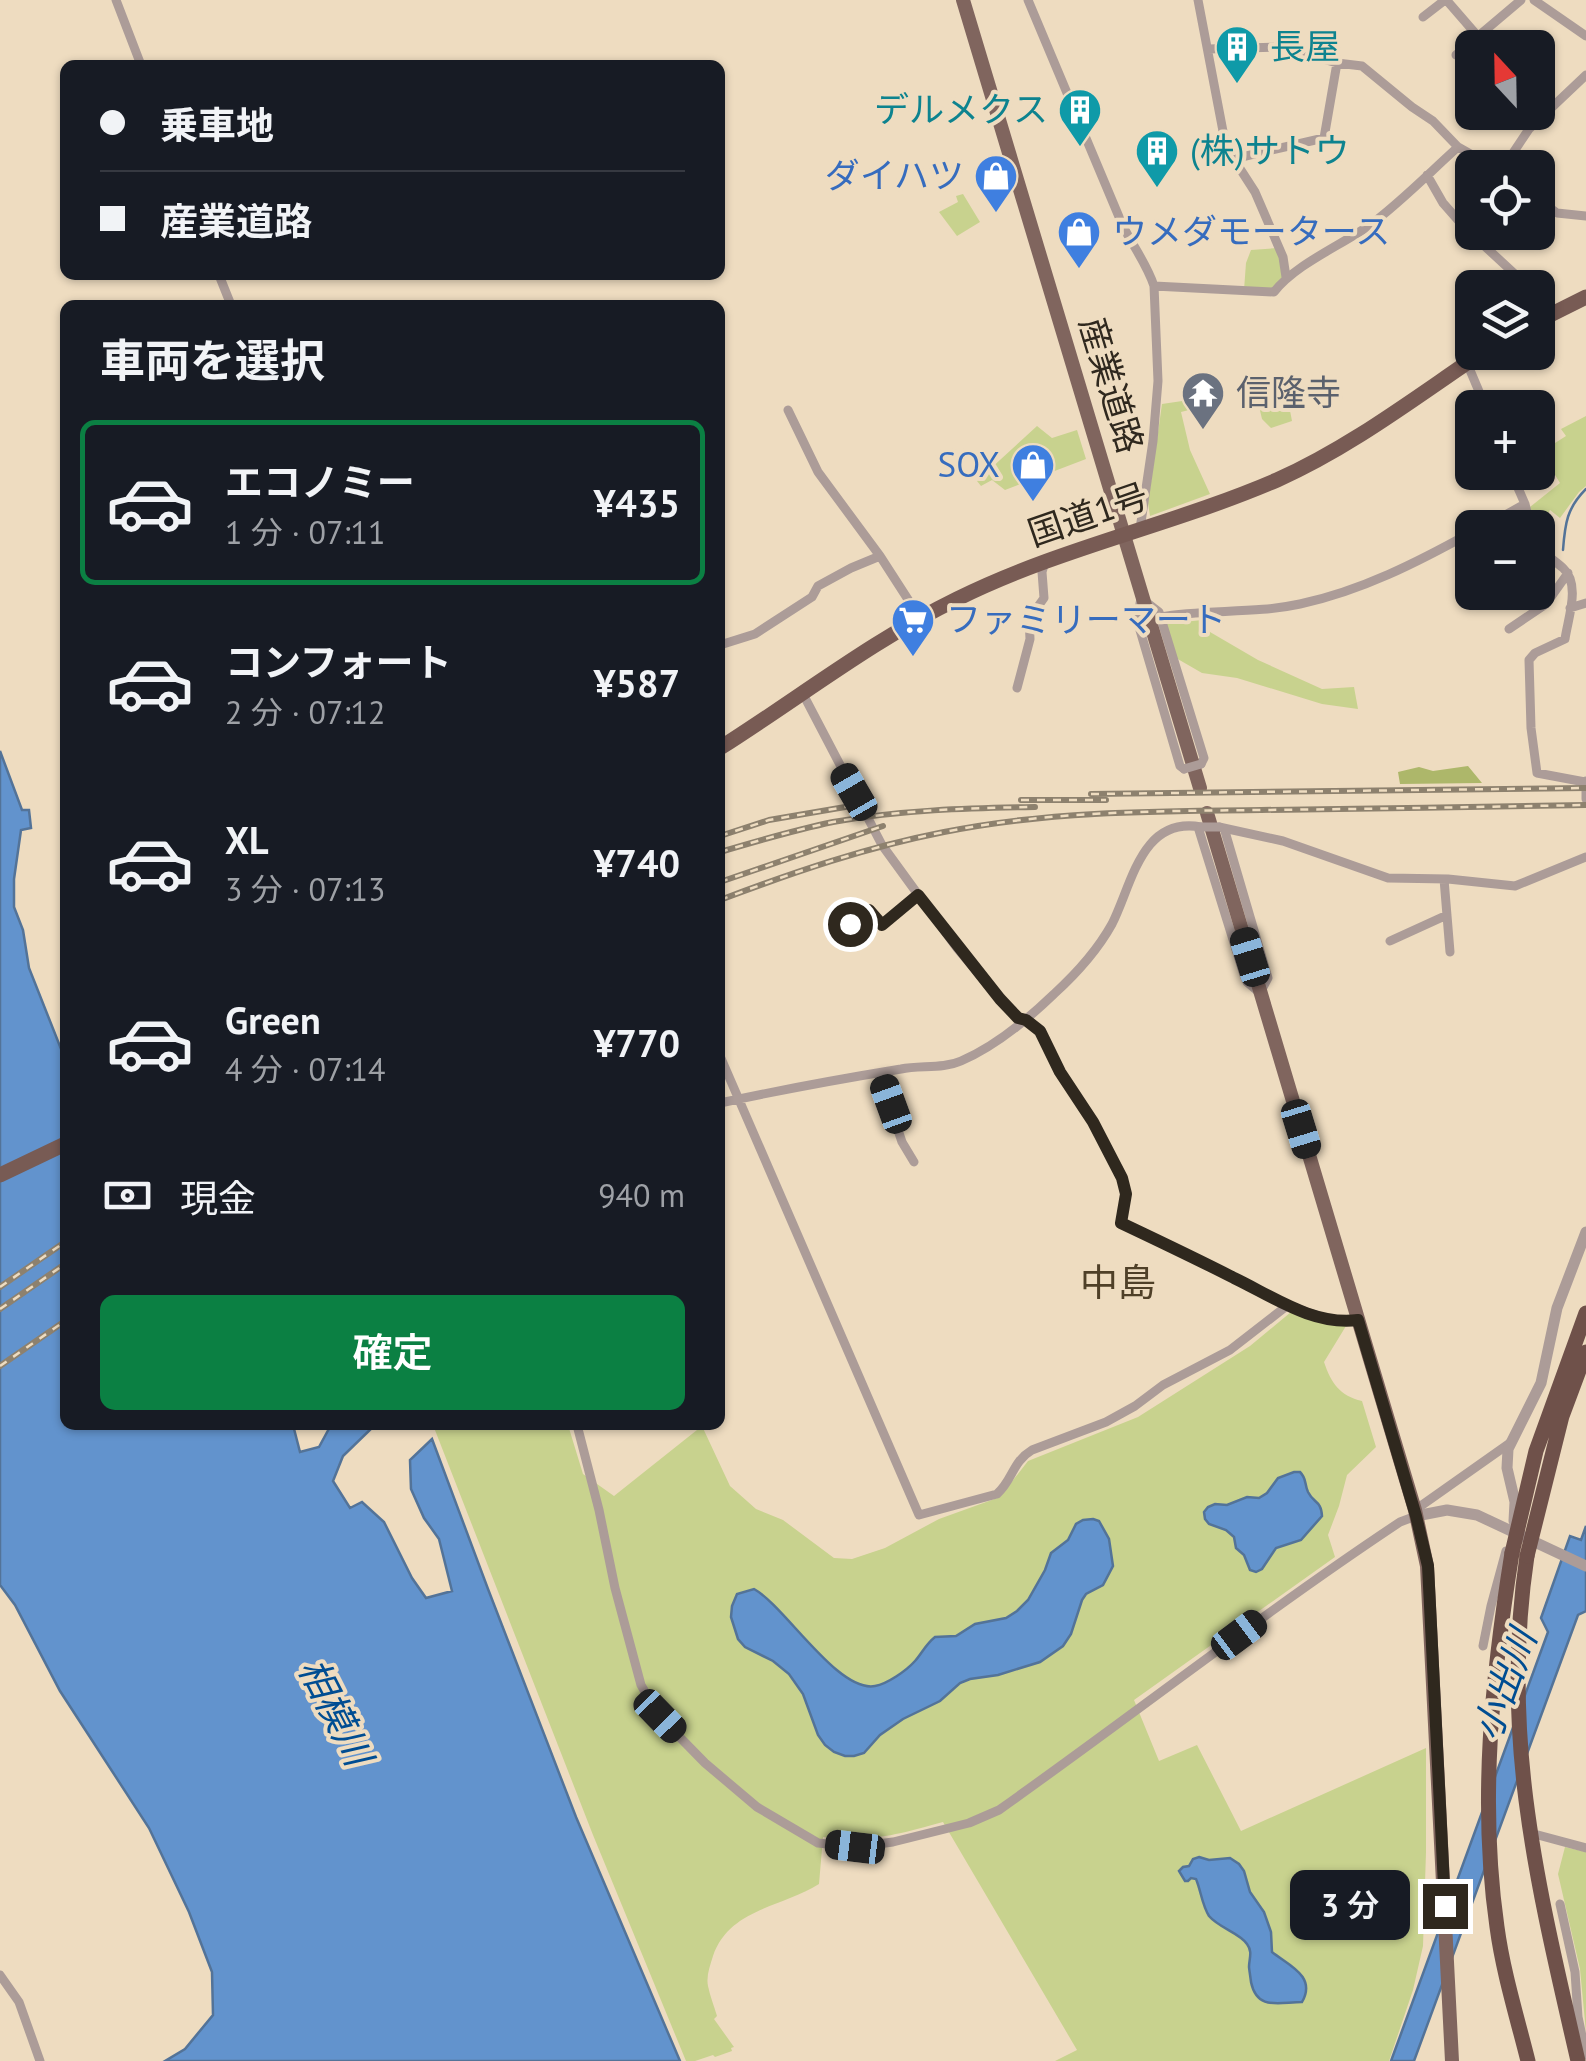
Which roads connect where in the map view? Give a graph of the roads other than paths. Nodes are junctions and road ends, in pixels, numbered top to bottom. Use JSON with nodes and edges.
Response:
{"nodes":[{"id":1,"x":116,"y":0,"type":"edge"},
{"id":2,"x":964,"y":0,"type":"edge"},
{"id":3,"x":1028,"y":0,"type":"edge"},
{"id":4,"x":1198,"y":0,"type":"edge"},
{"id":5,"x":1521,"y":0,"type":"edge"},
{"id":6,"x":1534,"y":0,"type":"edge"},
{"id":7,"x":1447,"y":2,"type":"edge"},
{"id":8,"x":1423,"y":17,"type":"dead end"},
{"id":9,"x":1472,"y":30,"type":"edge"},
{"id":10,"x":1484,"y":30,"type":"edge"},
{"id":11,"x":1586,"y":36,"type":"edge"},
{"id":12,"x":1208,"y":49,"type":"junction"},
{"id":13,"x":139,"y":60,"type":"edge"},
{"id":14,"x":1337,"y":63,"type":"junction"},
{"id":15,"x":1586,"y":75,"type":"edge"},
{"id":16,"x":1458,"y":147,"type":"junction"},
{"id":17,"x":1464,"y":150,"type":"edge"},
{"id":18,"x":1513,"y":150,"type":"edge"},
{"id":19,"x":1233,"y":159,"type":"junction"},
{"id":20,"x":1427,"y":175,"type":"junction"},
{"id":21,"x":1555,"y":212,"type":"edge"},
{"id":22,"x":1586,"y":216,"type":"edge"},
{"id":23,"x":1510,"y":270,"type":"edge"},
{"id":24,"x":1286,"y":277,"type":"junction"},
{"id":25,"x":1154,"y":286,"type":"junction"},
{"id":26,"x":1586,"y":297,"type":"edge"},
{"id":27,"x":1555,"y":312,"type":"edge"},
{"id":28,"x":1456,"y":370,"type":"edge"},
{"id":29,"x":788,"y":410,"type":"dead end"},
{"id":30,"x":1519,"y":490,"type":"edge"},
{"id":31,"x":1525,"y":504,"type":"junction"},
{"id":32,"x":1514,"y":510,"type":"edge"},
{"id":33,"x":1526,"y":510,"type":"edge"},
{"id":34,"x":1132,"y":532,"type":"junction"},
{"id":35,"x":1455,"y":541,"type":"edge"},
{"id":36,"x":880,"y":556,"type":"junction"},
{"id":37,"x":1045,"y":562,"type":"junction"},
{"id":38,"x":1555,"y":562,"type":"edge"},
{"id":39,"x":1568,"y":574,"type":"junction"},
{"id":40,"x":1142,"y":598,"type":"junction"},
{"id":41,"x":1586,"y":604,"type":"edge"},
{"id":42,"x":1570,"y":608,"type":"junction"},
{"id":43,"x":1160,"y":617,"type":"junction"},
{"id":44,"x":920,"y":618,"type":"junction"},
{"id":45,"x":1510,"y":630,"type":"dead end"},
{"id":46,"x":725,"y":643,"type":"edge"},
{"id":47,"x":1017,"y":688,"type":"dead end"},
{"id":48,"x":803,"y":694,"type":"junction"},
{"id":49,"x":725,"y":745,"type":"edge"},
{"id":50,"x":1586,"y":781,"type":"edge"},
{"id":51,"x":1200,"y":788,"type":"dead end"},
{"id":52,"x":1586,"y":799,"type":"edge"},
{"id":53,"x":1202,"y":822,"type":"junction"},
{"id":54,"x":1222,"y":828,"type":"junction"},
{"id":55,"x":1586,"y":857,"type":"edge"},
{"id":56,"x":1444,"y":879,"type":"junction"},
{"id":57,"x":918,"y":895,"type":"junction"},
{"id":58,"x":1447,"y":915,"type":"junction"},
{"id":59,"x":832,"y":937,"type":"dead end"},
{"id":60,"x":1390,"y":942,"type":"dead end"},
{"id":61,"x":1450,"y":952,"type":"dead end"},
{"id":62,"x":1260,"y":993,"type":"junction"},
{"id":63,"x":1026,"y":1020,"type":"junction"},
{"id":64,"x":725,"y":1069,"type":"edge"},
{"id":65,"x":880,"y":1073,"type":"junction"},
{"id":66,"x":737,"y":1099,"type":"junction"},
{"id":67,"x":725,"y":1101,"type":"edge"},
{"id":68,"x":60,"y":1146,"type":"edge"},
{"id":69,"x":914,"y":1162,"type":"dead end"},
{"id":70,"x":0,"y":1175,"type":"edge"},
{"id":71,"x":1586,"y":1232,"type":"edge"},
{"id":72,"x":1288,"y":1306,"type":"junction"},
{"id":73,"x":1586,"y":1313,"type":"edge"},
{"id":74,"x":1358,"y":1320,"type":"junction"},
{"id":75,"x":1586,"y":1352,"type":"edge"},
{"id":76,"x":578,"y":1430,"type":"edge"},
{"id":77,"x":1510,"y":1442,"type":"junction"},
{"id":78,"x":1416,"y":1513,"type":"junction"},
{"id":79,"x":1512,"y":1531,"type":"junction"},
{"id":80,"x":1519,"y":1555,"type":"junction"},
{"id":81,"x":1586,"y":1566,"type":"edge"},
{"id":82,"x":1483,"y":1646,"type":"dead end"},
{"id":83,"x":1538,"y":1835,"type":"dead end"},
{"id":84,"x":1586,"y":1848,"type":"edge"},
{"id":85,"x":1560,"y":1904,"type":"dead end"},
{"id":86,"x":0,"y":1975,"type":"edge"},
{"id":87,"x":1586,"y":2056,"type":"edge"},
{"id":88,"x":40,"y":2061,"type":"edge"},
{"id":89,"x":1452,"y":2061,"type":"edge"},
{"id":90,"x":1528,"y":2061,"type":"edge"},
{"id":91,"x":1578,"y":2061,"type":"edge"}],
"edges":[{"from":1,"to":13,"type":"street"},
{"from":2,"to":34,"type":"main road","name":"産業道路"},
{"from":3,"to":25,"type":"street"},
{"from":4,"to":12,"type":"street"},
{"from":5,"to":10,"type":"street"},
{"from":6,"to":11,"type":"street"},
{"from":7,"to":8,"type":"street"},
{"from":7,"to":9,"type":"street"},
{"from":12,"to":14,"type":"street"},
{"from":12,"to":19,"type":"street"},
{"from":14,"to":16,"type":"street"},
{"from":14,"to":19,"type":"street"},
{"from":15,"to":18,"type":"street"},
{"from":16,"to":17,"type":"street"},
{"from":16,"to":20,"type":"street"},
{"from":19,"to":24,"type":"street"},
{"from":20,"to":23,"type":"street"},
{"from":20,"to":24,"type":"street"},
{"from":21,"to":22,"type":"street"},
{"from":24,"to":25,"type":"street"},
{"from":25,"to":34,"type":"street"},
{"from":26,"to":27,"type":"highway"},
{"from":28,"to":34,"type":"highway","name":"国道1号"},
{"from":29,"to":36,"type":"street"},
{"from":30,"to":31,"type":"street"},
{"from":31,"to":32,"type":"street"},
{"from":31,"to":33,"type":"street"},
{"from":34,"to":37,"type":"highway","name":"国道1号"},
{"from":34,"to":40,"type":"main road","name":"産業道路"},
{"from":35,"to":43,"type":"street"},
{"from":36,"to":44,"type":"street"},
{"from":36,"to":46,"type":"street"},
{"from":37,"to":44,"type":"highway","name":"国道1号"},
{"from":37,"to":47,"type":"street"},
{"from":38,"to":39,"type":"street"},
{"from":39,"to":42,"type":"street"},
{"from":39,"to":45,"type":"street"},
{"from":40,"to":43,"type":"street"},
{"from":40,"to":43,"type":"street","bridge":true},
{"from":40,"to":51,"type":"main road","name":"産業道路"},
{"from":41,"to":42,"type":"street"},
{"from":42,"to":50,"type":"street"},
{"from":44,"to":48,"type":"highway","name":"国道1号"},
{"from":48,"to":49,"type":"highway","name":"国道1号"},
{"from":48,"to":57,"type":"street"},
{"from":50,"to":52,"type":"street"},
{"from":53,"to":54,"type":"street","bridge":true},
{"from":53,"to":62,"type":"main road"},
{"from":53,"to":63,"type":"street"},
{"from":54,"to":56,"type":"street"},
{"from":54,"to":62,"type":"street"},
{"from":55,"to":56,"type":"street"},
{"from":56,"to":58,"type":"street"},
{"from":57,"to":59,"type":"street"},
{"from":57,"to":63,"type":"street"},
{"from":58,"to":60,"type":"street"},
{"from":58,"to":61,"type":"street"},
{"from":62,"to":74,"type":"main road"},
{"from":63,"to":65,"type":"street"},
{"from":63,"to":72,"type":"street"},
{"from":64,"to":66,"type":"street"},
{"from":65,"to":66,"type":"street"},
{"from":65,"to":69,"type":"street"},
{"from":66,"to":67,"type":"street"},
{"from":66,"to":72,"type":"street"},
{"from":68,"to":70,"type":"highway"},
{"from":71,"to":77,"type":"street"},
{"from":72,"to":74,"type":"street"},
{"from":73,"to":80,"type":"highway","bridge":true},
{"from":74,"to":78,"type":"main road"},
{"from":75,"to":80,"type":"highway","bridge":true},
{"from":76,"to":78,"type":"street"},
{"from":77,"to":78,"type":"street"},
{"from":77,"to":79,"type":"street"},
{"from":78,"to":79,"type":"street"},
{"from":78,"to":89,"type":"main road"},
{"from":79,"to":81,"type":"street"},
{"from":79,"to":82,"type":"street"},
{"from":80,"to":90,"type":"highway"},
{"from":80,"to":91,"type":"highway"},
{"from":83,"to":84,"type":"street"},
{"from":85,"to":87,"type":"street"},
{"from":86,"to":88,"type":"street"}]}
